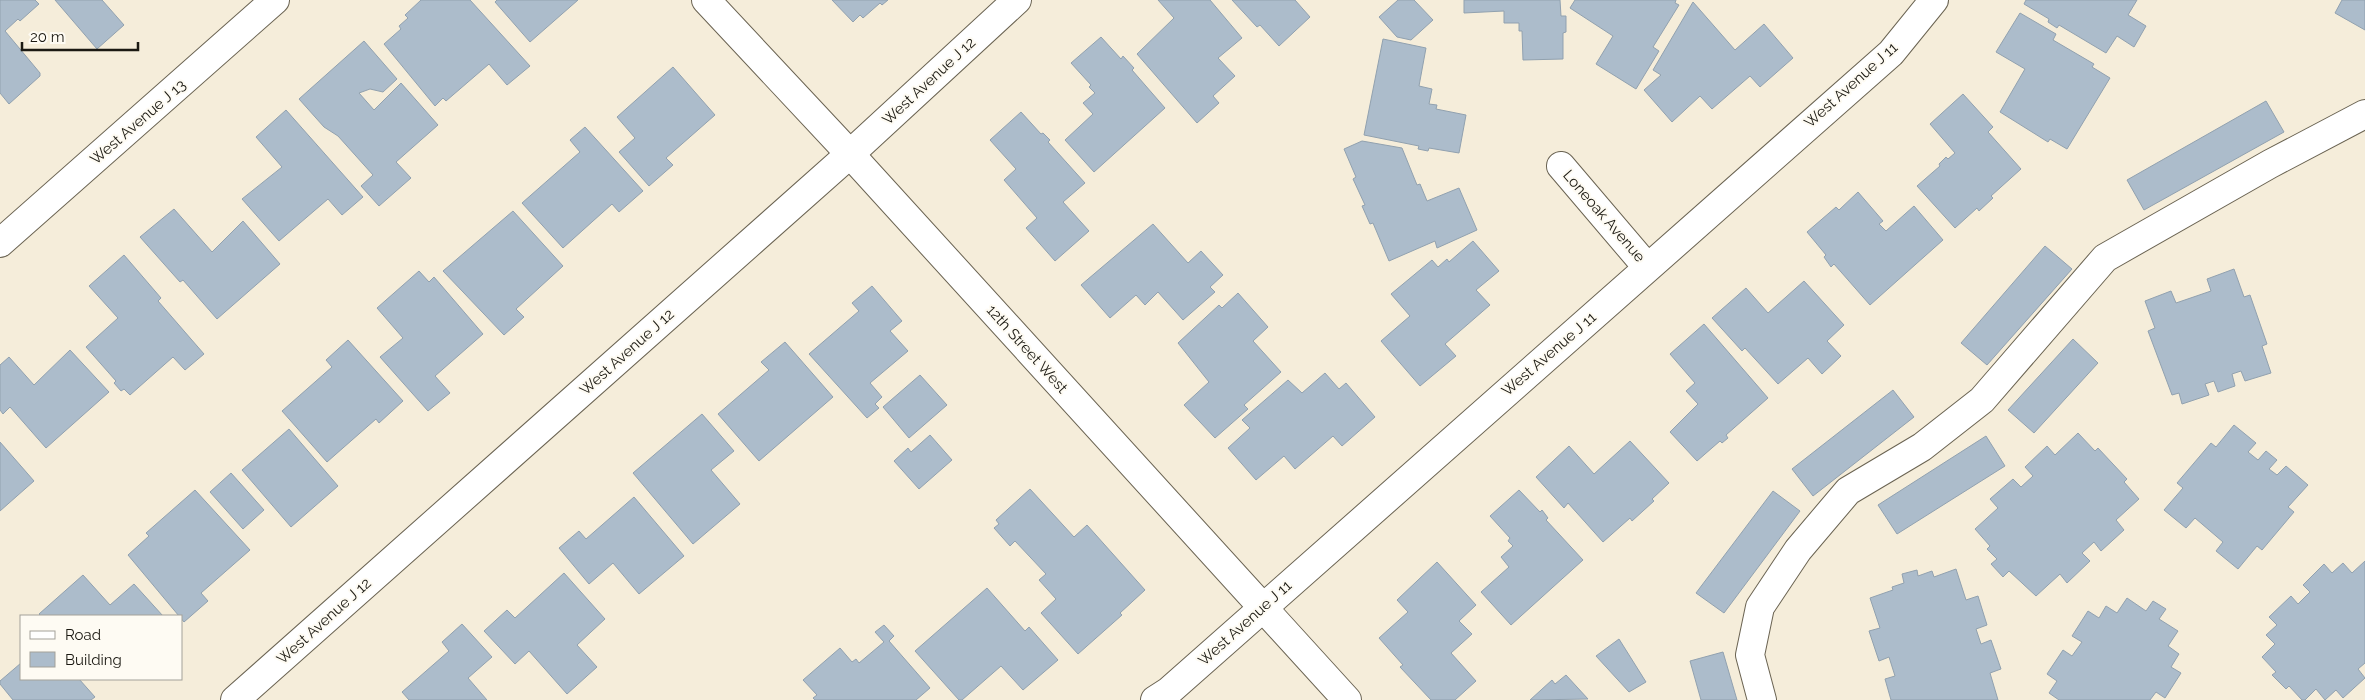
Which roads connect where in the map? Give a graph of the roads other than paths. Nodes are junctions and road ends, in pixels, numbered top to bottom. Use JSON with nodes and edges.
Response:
{"nodes":[{"id":1,"x":275,"y":0,"type":"edge"},
{"id":2,"x":706,"y":0,"type":"edge"},
{"id":3,"x":1017,"y":0,"type":"edge"},
{"id":4,"x":1934,"y":0,"type":"edge"},
{"id":5,"x":2365,"y":114,"type":"edge"},
{"id":6,"x":850,"y":154,"type":"junction"},
{"id":7,"x":1561,"y":166,"type":"dead end"},
{"id":8,"x":0,"y":244,"type":"edge"},
{"id":9,"x":1647,"y":267,"type":"junction"},
{"id":10,"x":1263,"y":607,"type":"junction"},
{"id":11,"x":235,"y":700,"type":"edge"},
{"id":12,"x":1155,"y":700,"type":"edge"},
{"id":13,"x":1346,"y":700,"type":"edge"},
{"id":14,"x":1762,"y":700,"type":"edge"}],
"edges":[{"from":1,"to":8,"type":"street","name":"West Avenue J 13"},
{"from":2,"to":6,"type":"street","name":"12th Street West"},
{"from":3,"to":6,"type":"street","name":"West Avenue J 12"},
{"from":4,"to":9,"type":"street","name":"West Avenue J 11"},
{"from":5,"to":14,"type":"street"},
{"from":6,"to":10,"type":"street","name":"12th Street West"},
{"from":6,"to":11,"type":"street","name":"West Avenue J 12"},
{"from":7,"to":9,"type":"street","name":"Loneoak Avenue"},
{"from":9,"to":10,"type":"street","name":"West Avenue J 11"},
{"from":10,"to":12,"type":"street","name":"West Avenue J 11"},
{"from":10,"to":13,"type":"street","name":"12th Street West"}]}
